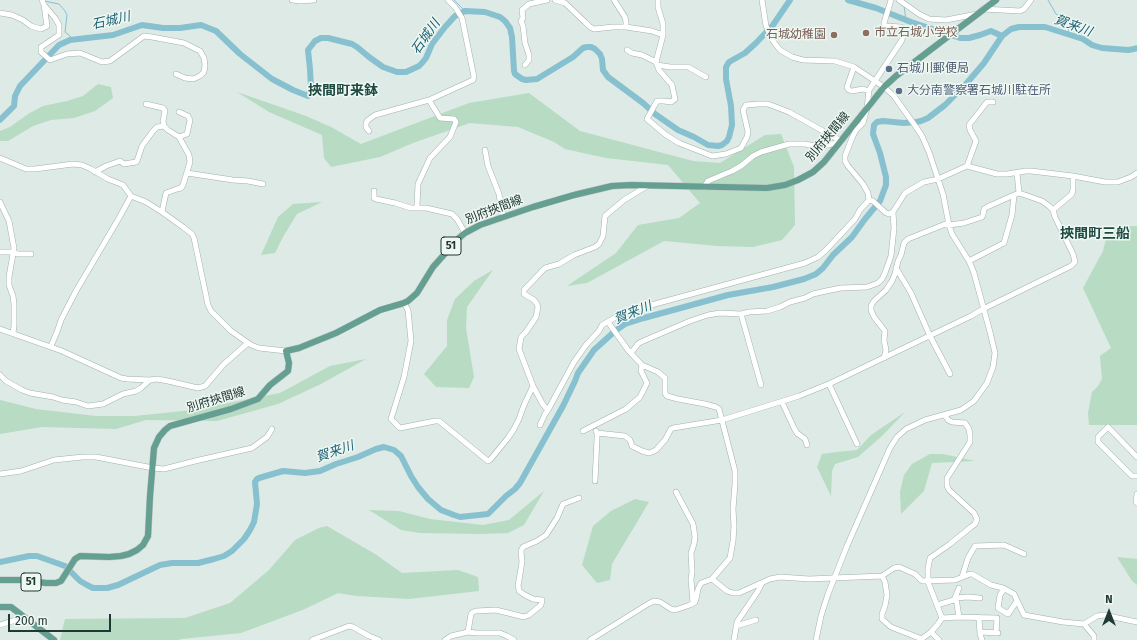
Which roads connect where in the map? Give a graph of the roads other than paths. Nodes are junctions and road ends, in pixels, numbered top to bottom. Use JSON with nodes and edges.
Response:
{"nodes":[{"id":1,"x":292,"y":0,"type":"edge"},
{"id":2,"x":314,"y":0,"type":"edge"},
{"id":3,"x":448,"y":0,"type":"edge"},
{"id":4,"x":546,"y":0,"type":"edge"},
{"id":5,"x":555,"y":0,"type":"edge"},
{"id":6,"x":614,"y":0,"type":"edge"},
{"id":7,"x":658,"y":0,"type":"edge"},
{"id":8,"x":762,"y":0,"type":"edge"},
{"id":9,"x":891,"y":0,"type":"edge"},
{"id":10,"x":899,"y":0,"type":"edge"},
{"id":11,"x":996,"y":0,"type":"edge"},
{"id":12,"x":1031,"y":0,"type":"edge"},
{"id":13,"x":532,"y":2,"type":"edge"},
{"id":14,"x":43,"y":3,"type":"edge"},
{"id":15,"x":983,"y":9,"type":"junction"},
{"id":16,"x":0,"y":13,"type":"edge"},
{"id":17,"x":977,"y":14,"type":"junction"},
{"id":18,"x":626,"y":27,"type":"junction"},
{"id":19,"x":663,"y":35,"type":"junction"},
{"id":20,"x":627,"y":50,"type":"dead end"},
{"id":21,"x":656,"y":64,"type":"junction"},
{"id":22,"x":526,"y":65,"type":"dead end"},
{"id":23,"x":854,"y":67,"type":"junction"},
{"id":24,"x":176,"y":74,"type":"dead end"},
{"id":25,"x":706,"y":77,"type":"dead end"},
{"id":26,"x":875,"y":81,"type":"junction"},
{"id":27,"x":884,"y":87,"type":"junction"},
{"id":28,"x":869,"y":91,"type":"junction"},
{"id":29,"x":429,"y":100,"type":"junction"},
{"id":30,"x":993,"y":102,"type":"dead end"},
{"id":31,"x":146,"y":104,"type":"dead end"},
{"id":32,"x":867,"y":108,"type":"junction"},
{"id":33,"x":179,"y":112,"type":"dead end"},
{"id":34,"x":164,"y":126,"type":"junction"},
{"id":35,"x":369,"y":131,"type":"dead end"},
{"id":36,"x":179,"y":136,"type":"junction"},
{"id":37,"x":841,"y":141,"type":"junction"},
{"id":38,"x":485,"y":150,"type":"dead end"},
{"id":39,"x":0,"y":158,"type":"edge"},
{"id":40,"x":967,"y":166,"type":"junction"},
{"id":41,"x":95,"y":172,"type":"junction"},
{"id":42,"x":187,"y":173,"type":"junction"},
{"id":43,"x":1017,"y":173,"type":"junction"},
{"id":44,"x":1137,"y":174,"type":"edge"},
{"id":45,"x":1073,"y":176,"type":"junction"},
{"id":46,"x":938,"y":179,"type":"junction"},
{"id":47,"x":263,"y":184,"type":"dead end"},
{"id":48,"x":647,"y":186,"type":"junction"},
{"id":49,"x":704,"y":188,"type":"junction"},
{"id":50,"x":374,"y":191,"type":"dead end"},
{"id":51,"x":1016,"y":194,"type":"junction"},
{"id":52,"x":131,"y":196,"type":"junction"},
{"id":53,"x":871,"y":200,"type":"junction"},
{"id":54,"x":0,"y":202,"type":"edge"},
{"id":55,"x":419,"y":208,"type":"junction"},
{"id":56,"x":1053,"y":210,"type":"junction"},
{"id":57,"x":162,"y":212,"type":"junction"},
{"id":58,"x":892,"y":212,"type":"junction"},
{"id":59,"x":3,"y":213,"type":"edge"},
{"id":60,"x":504,"y":217,"type":"junction"},
{"id":61,"x":948,"y":224,"type":"junction"},
{"id":62,"x":465,"y":233,"type":"junction"},
{"id":63,"x":0,"y":252,"type":"edge"},
{"id":64,"x":14,"y":252,"type":"junction"},
{"id":65,"x":31,"y":254,"type":"dead end"},
{"id":66,"x":969,"y":261,"type":"junction"},
{"id":67,"x":896,"y":268,"type":"junction"},
{"id":68,"x":404,"y":303,"type":"junction"},
{"id":69,"x":984,"y":308,"type":"junction"},
{"id":70,"x":741,"y":314,"type":"junction"},
{"id":71,"x":608,"y":322,"type":"junction"},
{"id":72,"x":0,"y":329,"type":"edge"},
{"id":73,"x":13,"y":333,"type":"junction"},
{"id":74,"x":930,"y":336,"type":"junction"},
{"id":75,"x":248,"y":343,"type":"junction"},
{"id":76,"x":50,"y":346,"type":"junction"},
{"id":77,"x":286,"y":351,"type":"junction"},
{"id":78,"x":631,"y":353,"type":"junction"},
{"id":79,"x":884,"y":358,"type":"junction"},
{"id":80,"x":642,"y":365,"type":"junction"},
{"id":81,"x":950,"y":374,"type":"dead end"},
{"id":82,"x":0,"y":375,"type":"edge"},
{"id":83,"x":150,"y":380,"type":"junction"},
{"id":84,"x":829,"y":384,"type":"junction"},
{"id":85,"x":761,"y":385,"type":"dead end"},
{"id":86,"x":533,"y":386,"type":"junction"},
{"id":87,"x":782,"y":402,"type":"junction"},
{"id":88,"x":548,"y":410,"type":"junction"},
{"id":89,"x":945,"y":414,"type":"junction"},
{"id":90,"x":722,"y":420,"type":"junction"},
{"id":91,"x":540,"y":425,"type":"dead end"},
{"id":92,"x":594,"y":427,"type":"junction"},
{"id":93,"x":272,"y":429,"type":"dead end"},
{"id":94,"x":583,"y":431,"type":"dead end"},
{"id":95,"x":597,"y":433,"type":"junction"},
{"id":96,"x":857,"y":444,"type":"dead end"},
{"id":97,"x":807,"y":445,"type":"dead end"},
{"id":98,"x":1137,"y":457,"type":"edge"},
{"id":99,"x":153,"y":468,"type":"junction"},
{"id":100,"x":0,"y":474,"type":"edge"},
{"id":101,"x":1137,"y":476,"type":"edge"},
{"id":102,"x":595,"y":481,"type":"dead end"},
{"id":103,"x":676,"y":492,"type":"dead end"},
{"id":104,"x":1137,"y":494,"type":"edge"},
{"id":105,"x":579,"y":498,"type":"dead end"},
{"id":106,"x":1137,"y":503,"type":"edge"},
{"id":107,"x":1024,"y":554,"type":"dead end"},
{"id":108,"x":882,"y":576,"type":"junction"},
{"id":109,"x":835,"y":577,"type":"junction"},
{"id":110,"x":962,"y":577,"type":"junction"},
{"id":111,"x":712,"y":579,"type":"junction"},
{"id":112,"x":0,"y":580,"type":"edge"},
{"id":113,"x":928,"y":582,"type":"junction"},
{"id":114,"x":762,"y":583,"type":"junction"},
{"id":115,"x":959,"y":588,"type":"dead end"},
{"id":116,"x":1004,"y":589,"type":"junction"},
{"id":117,"x":956,"y":598,"type":"junction"},
{"id":118,"x":980,"y":598,"type":"dead end"},
{"id":119,"x":1017,"y":601,"type":"junction"},
{"id":120,"x":693,"y":603,"type":"junction"},
{"id":121,"x":937,"y":605,"type":"junction"},
{"id":122,"x":0,"y":607,"type":"edge"},
{"id":123,"x":25,"y":617,"type":"junction"},
{"id":124,"x":959,"y":617,"type":"junction"},
{"id":125,"x":942,"y":618,"type":"junction"},
{"id":126,"x":979,"y":618,"type":"junction"},
{"id":127,"x":756,"y":620,"type":"dead end"},
{"id":128,"x":1137,"y":622,"type":"edge"},
{"id":129,"x":0,"y":624,"type":"edge"},
{"id":130,"x":1084,"y":624,"type":"junction"},
{"id":131,"x":736,"y":626,"type":"junction"},
{"id":132,"x":468,"y":632,"type":"junction"},
{"id":133,"x":931,"y":632,"type":"junction"},
{"id":134,"x":980,"y":632,"type":"junction"},
{"id":135,"x":921,"y":639,"type":"edge"},
{"id":136,"x":54,"y":640,"type":"edge"},
{"id":137,"x":312,"y":640,"type":"edge"},
{"id":138,"x":379,"y":640,"type":"edge"},
{"id":139,"x":445,"y":640,"type":"edge"},
{"id":140,"x":514,"y":640,"type":"edge"},
{"id":141,"x":590,"y":640,"type":"edge"},
{"id":142,"x":734,"y":640,"type":"edge"},
{"id":143,"x":816,"y":640,"type":"edge"},
{"id":144,"x":939,"y":640,"type":"edge"},
{"id":145,"x":982,"y":640,"type":"edge"},
{"id":146,"x":1094,"y":640,"type":"edge"}],
"edges":[{"from":1,"to":2,"type":"street"},
{"from":3,"to":29,"type":"street"},
{"from":4,"to":13,"type":"street"},
{"from":5,"to":18,"type":"street"},
{"from":6,"to":18,"type":"street"},
{"from":7,"to":19,"type":"street"},
{"from":8,"to":23,"type":"street"},
{"from":9,"to":26,"type":"street"},
{"from":10,"to":17,"type":"street"},
{"from":11,"to":15,"type":"main road","name":"別府挾間線","number":"51"},
{"from":12,"to":15,"type":"street"},
{"from":13,"to":22,"type":"street"},
{"from":14,"to":16,"type":"street"},
{"from":14,"to":24,"type":"street"},
{"from":15,"to":17,"type":"main road","name":"別府挾間線","number":"51"},
{"from":17,"to":27,"type":"main road","name":"別府挾間線","number":"51"},
{"from":18,"to":19,"type":"street"},
{"from":19,"to":21,"type":"street"},
{"from":20,"to":21,"type":"street"},
{"from":21,"to":25,"type":"street"},
{"from":21,"to":37,"type":"street"},
{"from":23,"to":26,"type":"street"},
{"from":23,"to":28,"type":"street"},
{"from":26,"to":27,"type":"street"},
{"from":26,"to":28,"type":"street"},
{"from":27,"to":32,"type":"main road","name":"別府挾間線","number":"51"},
{"from":27,"to":46,"type":"street"},
{"from":28,"to":32,"type":"street"},
{"from":29,"to":35,"type":"street"},
{"from":29,"to":55,"type":"street"},
{"from":30,"to":40,"type":"street"},
{"from":31,"to":34,"type":"street"},
{"from":32,"to":37,"type":"main road","name":"別府挾間線","number":"51"},
{"from":32,"to":53,"type":"street"},
{"from":33,"to":36,"type":"street"},
{"from":34,"to":36,"type":"street"},
{"from":34,"to":41,"type":"street"},
{"from":36,"to":42,"type":"street"},
{"from":37,"to":49,"type":"street"},
{"from":37,"to":49,"type":"main road","name":"別府挾間線","number":"51"},
{"from":38,"to":60,"type":"street"},
{"from":39,"to":41,"type":"street"},
{"from":40,"to":43,"type":"street"},
{"from":40,"to":46,"type":"street"},
{"from":41,"to":52,"type":"street"},
{"from":42,"to":47,"type":"street"},
{"from":42,"to":57,"type":"street"},
{"from":43,"to":45,"type":"street"},
{"from":43,"to":51,"type":"street"},
{"from":44,"to":45,"type":"street"},
{"from":45,"to":56,"type":"street"},
{"from":46,"to":58,"type":"street"},
{"from":46,"to":61,"type":"street"},
{"from":48,"to":49,"type":"main road","name":"別府挾間線","number":"51"},
{"from":48,"to":60,"type":"main road","name":"別府挾間線","number":"51"},
{"from":48,"to":86,"type":"street"},
{"from":50,"to":55,"type":"street"},
{"from":51,"to":56,"type":"street"},
{"from":51,"to":61,"type":"street"},
{"from":51,"to":66,"type":"street"},
{"from":52,"to":57,"type":"street"},
{"from":52,"to":76,"type":"street"},
{"from":53,"to":58,"type":"street"},
{"from":53,"to":71,"type":"street"},
{"from":54,"to":59,"type":"street"},
{"from":55,"to":62,"type":"street"},
{"from":56,"to":69,"type":"street"},
{"from":57,"to":75,"type":"street"},
{"from":58,"to":70,"type":"street"},
{"from":59,"to":64,"type":"street"},
{"from":60,"to":62,"type":"main road","name":"別府挾間線","number":"51"},
{"from":61,"to":66,"type":"street"},
{"from":61,"to":67,"type":"street"},
{"from":62,"to":68,"type":"main road","name":"別府挾間線","number":"51"},
{"from":63,"to":64,"type":"street"},
{"from":64,"to":65,"type":"street"},
{"from":64,"to":73,"type":"street"},
{"from":66,"to":69,"type":"street"},
{"from":67,"to":74,"type":"street"},
{"from":67,"to":79,"type":"street"},
{"from":68,"to":77,"type":"main road","name":"別府挾間線","number":"51"},
{"from":68,"to":86,"type":"street"},
{"from":69,"to":74,"type":"street"},
{"from":69,"to":89,"type":"street"},
{"from":70,"to":78,"type":"street"},
{"from":70,"to":85,"type":"street"},
{"from":71,"to":78,"type":"street"},
{"from":71,"to":88,"type":"street"},
{"from":72,"to":73,"type":"street"},
{"from":73,"to":76,"type":"street"},
{"from":74,"to":79,"type":"street"},
{"from":74,"to":81,"type":"street"},
{"from":75,"to":77,"type":"street"},
{"from":75,"to":83,"type":"street"},
{"from":76,"to":83,"type":"street"},
{"from":77,"to":99,"type":"main road","name":"別府挾間線","number":"51"},
{"from":78,"to":80,"type":"street"},
{"from":79,"to":84,"type":"street"},
{"from":80,"to":90,"type":"street"},
{"from":80,"to":92,"type":"street"},
{"from":82,"to":83,"type":"street"},
{"from":84,"to":87,"type":"street"},
{"from":84,"to":96,"type":"street"},
{"from":86,"to":88,"type":"street"},
{"from":87,"to":90,"type":"street"},
{"from":87,"to":97,"type":"street"},
{"from":88,"to":91,"type":"street"},
{"from":89,"to":109,"type":"street"},
{"from":89,"to":113,"type":"street"},
{"from":90,"to":95,"type":"street"},
{"from":90,"to":111,"type":"street"},
{"from":92,"to":94,"type":"street"},
{"from":92,"to":95,"type":"street"},
{"from":93,"to":99,"type":"street"},
{"from":95,"to":102,"type":"street"},
{"from":98,"to":101,"type":"street"},
{"from":99,"to":100,"type":"street"},
{"from":99,"to":112,"type":"main road","name":"別府挾間線","number":"51"},
{"from":103,"to":120,"type":"street"},
{"from":104,"to":106,"type":"street"},
{"from":105,"to":132,"type":"street"},
{"from":107,"to":110,"type":"street"},
{"from":108,"to":109,"type":"street"},
{"from":108,"to":113,"type":"street"},
{"from":108,"to":135,"type":"street"},
{"from":109,"to":114,"type":"street"},
{"from":109,"to":143,"type":"street"},
{"from":110,"to":113,"type":"street"},
{"from":110,"to":116,"type":"street"},
{"from":111,"to":114,"type":"street"},
{"from":111,"to":120,"type":"street"},
{"from":113,"to":121,"type":"street"},
{"from":114,"to":131,"type":"street"},
{"from":115,"to":117,"type":"street"},
{"from":116,"to":119,"type":"street"},
{"from":116,"to":119,"type":"street"},
{"from":117,"to":118,"type":"street"},
{"from":117,"to":121,"type":"street"},
{"from":117,"to":124,"type":"street"},
{"from":119,"to":130,"type":"street"},
{"from":120,"to":141,"type":"street"},
{"from":121,"to":125,"type":"street"},
{"from":122,"to":123,"type":"main road"},
{"from":123,"to":129,"type":"street"},
{"from":123,"to":136,"type":"main road"},
{"from":124,"to":125,"type":"street"},
{"from":124,"to":126,"type":"street"},
{"from":125,"to":133,"type":"street"},
{"from":126,"to":134,"type":"street"},
{"from":126,"to":134,"type":"street"},
{"from":127,"to":131,"type":"street"},
{"from":128,"to":130,"type":"street"},
{"from":130,"to":146,"type":"street"},
{"from":131,"to":142,"type":"street"},
{"from":132,"to":139,"type":"street"},
{"from":132,"to":140,"type":"street"},
{"from":133,"to":135,"type":"street"},
{"from":133,"to":144,"type":"street"},
{"from":134,"to":145,"type":"street"},
{"from":137,"to":138,"type":"street"}]}
